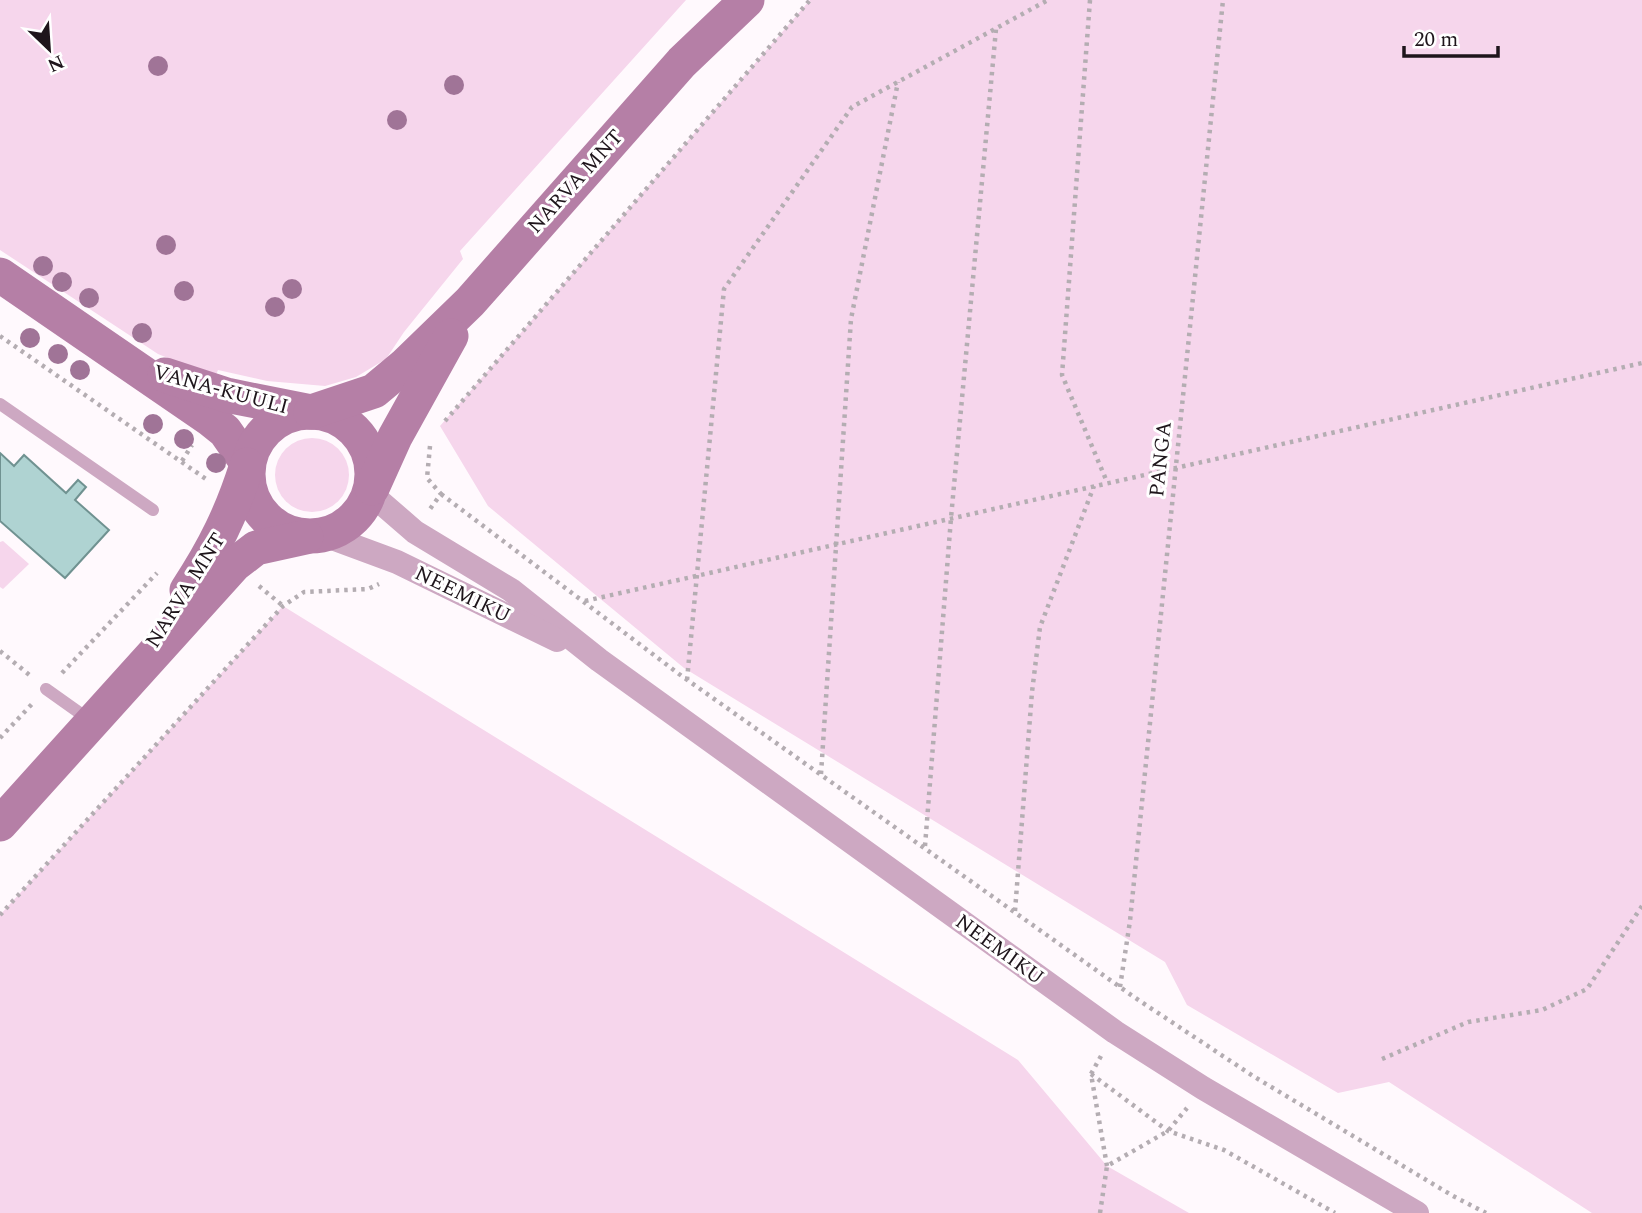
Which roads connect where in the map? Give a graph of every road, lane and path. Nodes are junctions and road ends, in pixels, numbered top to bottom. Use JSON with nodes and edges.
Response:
{"nodes":[{"id":1,"x":727,"y":0,"type":"edge"},
{"id":2,"x":747,"y":0,"type":"edge"},
{"id":3,"x":1048,"y":0,"type":"edge"},
{"id":4,"x":1090,"y":0,"type":"edge"},
{"id":5,"x":1223,"y":0,"type":"edge"},
{"id":6,"x":996,"y":29,"type":"junction"},
{"id":7,"x":682,"y":62,"type":"junction"},
{"id":8,"x":899,"y":82,"type":"junction"},
{"id":9,"x":0,"y":275,"type":"edge"},
{"id":10,"x":470,"y":302,"type":"junction"},
{"id":11,"x":0,"y":336,"type":"edge"},
{"id":12,"x":1642,"y":363,"type":"edge"},
{"id":13,"x":132,"y":364,"type":"junction"},
{"id":14,"x":0,"y":404,"type":"edge"},
{"id":15,"x":311,"y":412,"type":"junction"},
{"id":16,"x":248,"y":464,"type":"junction"},
{"id":17,"x":1175,"y":467,"type":"junction"},
{"id":18,"x":1108,"y":482,"type":"junction"},
{"id":19,"x":1094,"y":485,"type":"junction"},
{"id":20,"x":206,"y":488,"type":"dead end"},
{"id":21,"x":370,"y":493,"type":"junction"},
{"id":22,"x":441,"y":494,"type":"dead end"},
{"id":23,"x":153,"y":510,"type":"dead end"},
{"id":24,"x":951,"y":518,"type":"junction"},
{"id":25,"x":315,"y":536,"type":"junction"},
{"id":26,"x":835,"y":544,"type":"junction"},
{"id":27,"x":166,"y":563,"type":"dead end"},
{"id":28,"x":234,"y":565,"type":"junction"},
{"id":29,"x":698,"y":575,"type":"junction"},
{"id":30,"x":585,"y":601,"type":"junction"},
{"id":31,"x":283,"y":606,"type":"dead end"},
{"id":32,"x":0,"y":652,"type":"edge"},
{"id":33,"x":599,"y":660,"type":"junction"},
{"id":34,"x":132,"y":676,"type":"junction"},
{"id":35,"x":687,"y":680,"type":"junction"},
{"id":36,"x":46,"y":689,"type":"junction"},
{"id":37,"x":91,"y":721,"type":"junction"},
{"id":38,"x":0,"y":738,"type":"edge"},
{"id":39,"x":821,"y":774,"type":"junction"},
{"id":40,"x":0,"y":824,"type":"edge"},
{"id":41,"x":925,"y":847,"type":"junction"},
{"id":42,"x":1642,"y":906,"type":"edge"},
{"id":43,"x":1015,"y":911,"type":"junction"},
{"id":44,"x":1121,"y":988,"type":"junction"},
{"id":45,"x":1382,"y":1059,"type":"dead end"},
{"id":46,"x":1203,"y":1088,"type":"junction"},
{"id":47,"x":1168,"y":1131,"type":"junction"},
{"id":48,"x":1107,"y":1166,"type":"junction"},
{"id":49,"x":1100,"y":1213,"type":"edge"},
{"id":50,"x":1335,"y":1213,"type":"edge"},
{"id":51,"x":1417,"y":1213,"type":"edge"},
{"id":52,"x":1486,"y":1213,"type":"edge"}],
"edges":[{"from":1,"to":7,"type":"main road","name":"NARVA MNT"},
{"from":2,"to":7,"type":"main road","name":"NARVA MNT"},
{"from":3,"to":6,"type":"path"},
{"from":4,"to":18,"type":"path"},
{"from":5,"to":17,"type":"path","name":"PANGA"},
{"from":6,"to":8,"type":"path"},
{"from":6,"to":24,"type":"path"},
{"from":7,"to":10,"type":"main road","name":"NARVA MNT"},
{"from":8,"to":26,"type":"path"},
{"from":8,"to":29,"type":"path"},
{"from":9,"to":13,"type":"main road","name":"VANA-KUULI"},
{"from":10,"to":15,"type":"main road","name":"NARVA MNT"},
{"from":10,"to":21,"type":"main road","name":"NARVA MNT"},
{"from":11,"to":20,"type":"path"},
{"from":12,"to":17,"type":"path"},
{"from":13,"to":15,"type":"main road","name":"VANA-KUULI"},
{"from":13,"to":16,"type":"main road","name":"VANA-KUULI"},
{"from":14,"to":23,"type":"lane"},
{"from":15,"to":16,"type":"main road"},
{"from":15,"to":21,"type":"main road"},
{"from":16,"to":25,"type":"main road"},
{"from":16,"to":34,"type":"main road","name":"NARVA MNT"},
{"from":17,"to":18,"type":"path"},
{"from":17,"to":44,"type":"path","name":"PANGA"},
{"from":18,"to":19,"type":"path"},
{"from":19,"to":24,"type":"path"},
{"from":19,"to":43,"type":"path"},
{"from":21,"to":25,"type":"main road"},
{"from":21,"to":33,"type":"street","name":"NEEMIKU"},
{"from":22,"to":30,"type":"path"},
{"from":24,"to":26,"type":"path"},
{"from":24,"to":41,"type":"path"},
{"from":25,"to":28,"type":"main road","name":"NARVA MNT"},
{"from":25,"to":33,"type":"street","name":"NEEMIKU"},
{"from":26,"to":29,"type":"path"},
{"from":26,"to":39,"type":"path"},
{"from":27,"to":36,"type":"path"},
{"from":28,"to":31,"type":"path"},
{"from":28,"to":34,"type":"main road","name":"NARVA MNT"},
{"from":29,"to":30,"type":"path"},
{"from":29,"to":35,"type":"path"},
{"from":30,"to":35,"type":"path"},
{"from":32,"to":36,"type":"path"},
{"from":33,"to":46,"type":"street","name":"NEEMIKU"},
{"from":34,"to":37,"type":"main road","name":"NARVA MNT"},
{"from":35,"to":39,"type":"path"},
{"from":36,"to":37,"type":"lane"},
{"from":36,"to":38,"type":"path"},
{"from":37,"to":40,"type":"main road","name":"NARVA MNT"},
{"from":39,"to":41,"type":"path"},
{"from":41,"to":43,"type":"path"},
{"from":42,"to":45,"type":"path"},
{"from":43,"to":44,"type":"path"},
{"from":44,"to":52,"type":"path"},
{"from":46,"to":47,"type":"path"},
{"from":46,"to":51,"type":"street","name":"NEEMIKU"},
{"from":47,"to":48,"type":"path"},
{"from":47,"to":48,"type":"path"},
{"from":47,"to":50,"type":"path"},
{"from":48,"to":49,"type":"path"}]}
